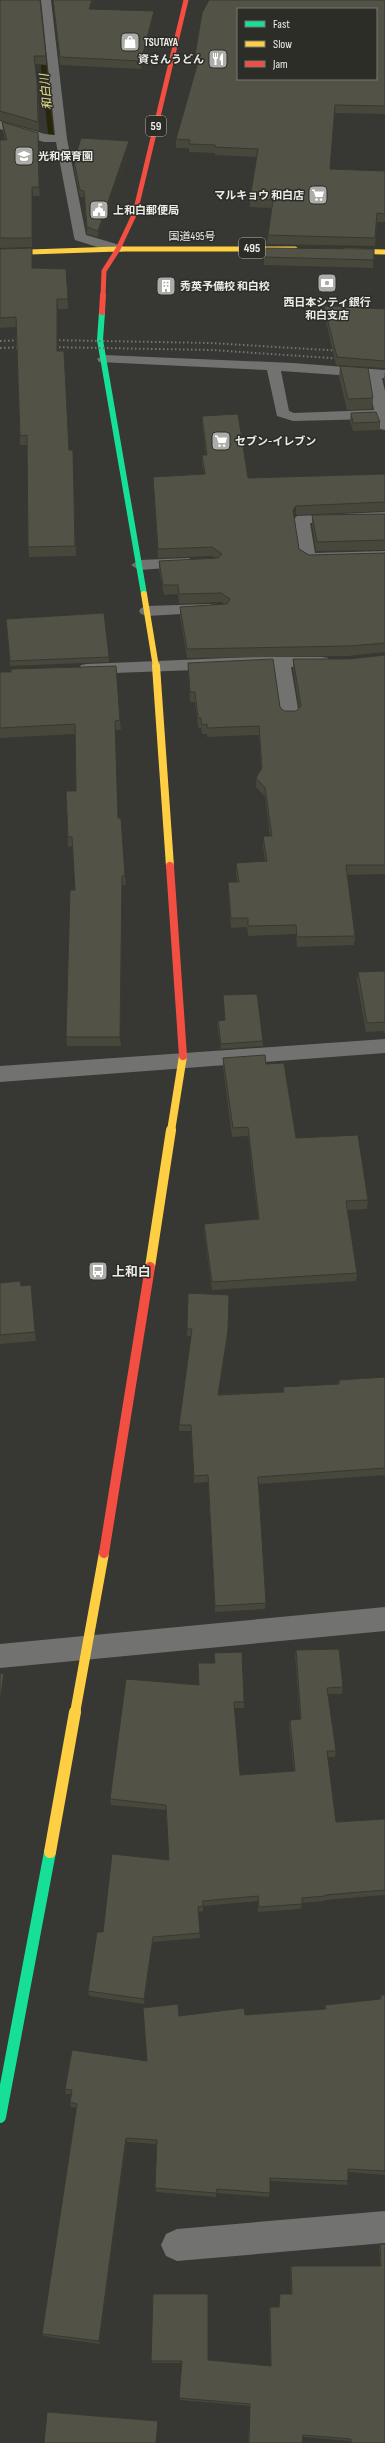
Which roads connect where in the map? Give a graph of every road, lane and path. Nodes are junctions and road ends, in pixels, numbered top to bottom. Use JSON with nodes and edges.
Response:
{"nodes":[{"id":1,"x":46,"y":0,"type":"edge"},
{"id":2,"x":186,"y":0,"type":"edge"},
{"id":3,"x":0,"y":125,"type":"edge"},
{"id":4,"x":60,"y":139,"type":"junction"},
{"id":5,"x":118,"y":249,"type":"junction"},
{"id":6,"x":307,"y":249,"type":"edge"},
{"id":7,"x":338,"y":250,"type":"edge"},
{"id":8,"x":385,"y":252,"type":"edge"},
{"id":9,"x":0,"y":253,"type":"edge"},
{"id":10,"x":104,"y":359,"type":"junction"},
{"id":11,"x":273,"y":366,"type":"junction"},
{"id":12,"x":379,"y":374,"type":"edge"},
{"id":13,"x":384,"y":420,"type":"edge"},
{"id":14,"x":385,"y":517,"type":"edge"},
{"id":15,"x":385,"y":556,"type":"edge"},
{"id":16,"x":205,"y":563,"type":"edge"},
{"id":17,"x":139,"y":565,"type":"junction"},
{"id":18,"x":221,"y":609,"type":"edge"},
{"id":19,"x":147,"y":611,"type":"junction"},
{"id":20,"x":282,"y":662,"type":"junction"},
{"id":21,"x":340,"y":662,"type":"edge"},
{"id":22,"x":156,"y":666,"type":"junction"},
{"id":23,"x":71,"y":670,"type":"edge"},
{"id":24,"x":290,"y":715,"type":"edge"},
{"id":25,"x":385,"y":1046,"type":"edge"},
{"id":26,"x":183,"y":1061,"type":"junction"},
{"id":27,"x":0,"y":1074,"type":"edge"},
{"id":28,"x":385,"y":1618,"type":"edge"},
{"id":29,"x":88,"y":1649,"type":"junction"},
{"id":30,"x":0,"y":1656,"type":"edge"},
{"id":31,"x":0,"y":2117,"type":"edge"},
{"id":32,"x":385,"y":2227,"type":"edge"},
{"id":33,"x":177,"y":2245,"type":"dead end"}],
"edges":[{"from":1,"to":4,"type":"street"},
{"from":2,"to":5,"type":"main road","number":"59"},
{"from":3,"to":4,"type":"street"},
{"from":4,"to":5,"type":"street"},
{"from":5,"to":6,"type":"main road","name":"国道495号","number":"495"},
{"from":5,"to":9,"type":"main road","name":"国道495号","number":"495"},
{"from":5,"to":10,"type":"main road"},
{"from":7,"to":8,"type":"main road"},
{"from":10,"to":11,"type":"street"},
{"from":10,"to":17,"type":"main road"},
{"from":11,"to":12,"type":"street"},
{"from":11,"to":13,"type":"street"},
{"from":12,"to":13,"type":"street"},
{"from":14,"to":15,"type":"street"},
{"from":16,"to":17,"type":"street"},
{"from":17,"to":19,"type":"main road"},
{"from":18,"to":19,"type":"street"},
{"from":19,"to":22,"type":"main road"},
{"from":20,"to":21,"type":"street"},
{"from":20,"to":22,"type":"street"},
{"from":20,"to":24,"type":"street"},
{"from":22,"to":23,"type":"street"},
{"from":22,"to":26,"type":"main road"},
{"from":25,"to":26,"type":"street"},
{"from":26,"to":27,"type":"street"},
{"from":26,"to":29,"type":"main road"},
{"from":28,"to":29,"type":"street"},
{"from":29,"to":30,"type":"street"},
{"from":29,"to":31,"type":"main road"},
{"from":32,"to":33,"type":"street"}]}
